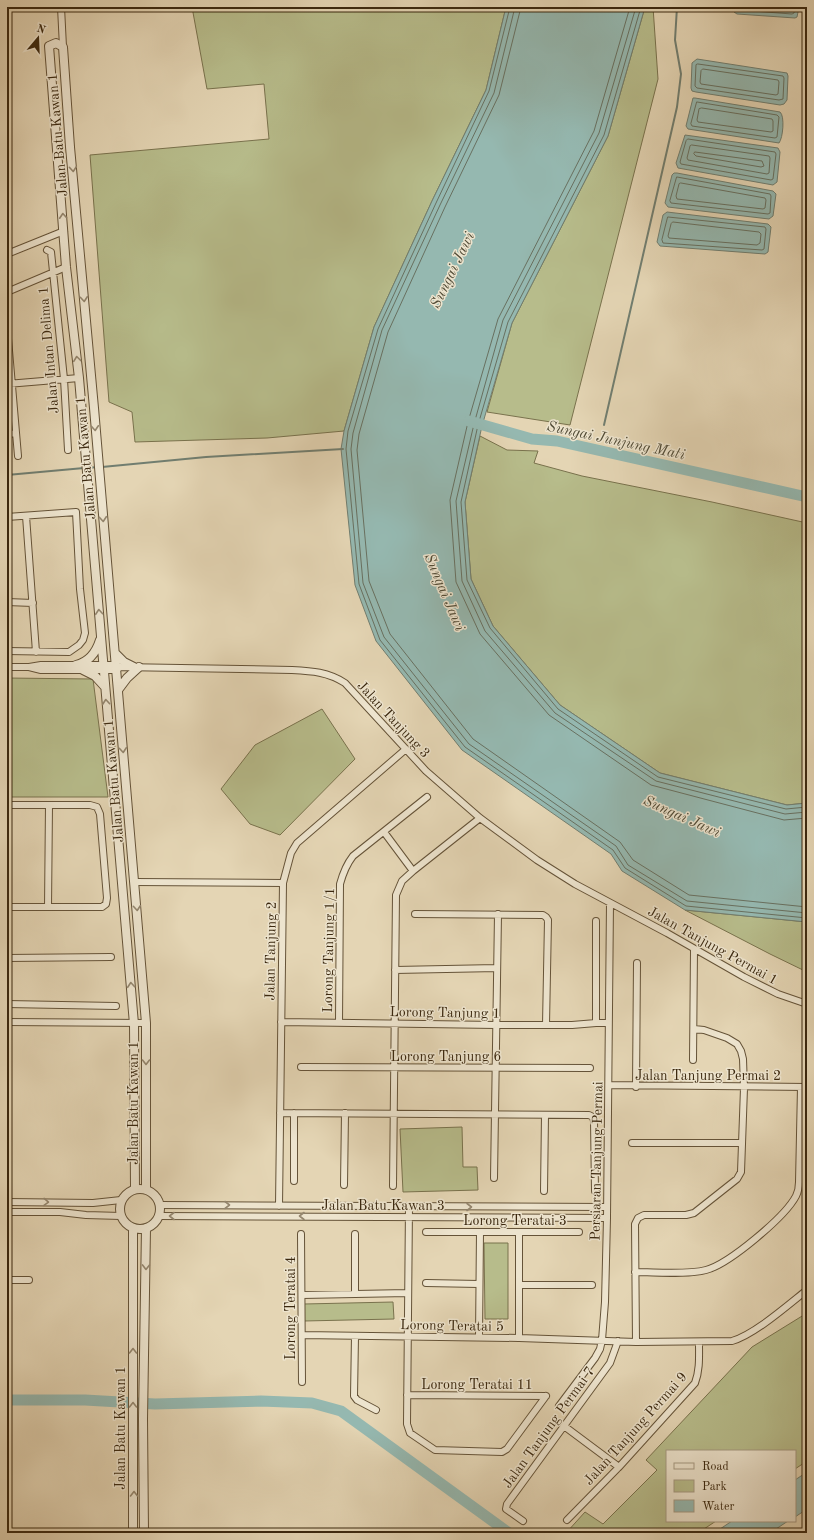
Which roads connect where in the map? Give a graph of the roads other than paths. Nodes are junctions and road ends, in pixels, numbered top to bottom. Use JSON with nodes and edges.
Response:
{"nodes":[{"id":1,"x":61,"y":7,"type":"edge"},
{"id":2,"x":63,"y":47,"type":"junction"},
{"id":3,"x":64,"y":231,"type":"junction"},
{"id":4,"x":47,"y":250,"type":"dead end"},
{"id":5,"x":7,"y":254,"type":"edge"},
{"id":6,"x":66,"y":267,"type":"junction"},
{"id":7,"x":54,"y":272,"type":"junction"},
{"id":8,"x":7,"y":292,"type":"edge"},
{"id":9,"x":7,"y":327,"type":"edge"},
{"id":10,"x":79,"y":378,"type":"junction"},
{"id":11,"x":64,"y":379,"type":"junction"},
{"id":12,"x":9,"y":384,"type":"edge"},
{"id":13,"x":16,"y":433,"type":"junction"},
{"id":14,"x":7,"y":434,"type":"edge"},
{"id":15,"x":68,"y":450,"type":"dead end"},
{"id":16,"x":18,"y":456,"type":"dead end"},
{"id":17,"x":26,"y":516,"type":"junction"},
{"id":18,"x":7,"y":517,"type":"edge"},
{"id":19,"x":7,"y":602,"type":"edge"},
{"id":20,"x":33,"y":603,"type":"junction"},
{"id":21,"x":101,"y":638,"type":"junction"},
{"id":22,"x":7,"y":651,"type":"edge"},
{"id":23,"x":36,"y":652,"type":"junction"},
{"id":24,"x":115,"y":653,"type":"junction"},
{"id":25,"x":76,"y":665,"type":"junction"},
{"id":26,"x":7,"y":667,"type":"edge"},
{"id":27,"x":117,"y":667,"type":"junction"},
{"id":28,"x":136,"y":667,"type":"junction"},
{"id":29,"x":29,"y":668,"type":"junction"},
{"id":30,"x":103,"y":668,"type":"junction"},
{"id":31,"x":83,"y":670,"type":"junction"},
{"id":32,"x":105,"y":687,"type":"junction"},
{"id":33,"x":118,"y":690,"type":"junction"},
{"id":34,"x":406,"y":749,"type":"junction"},
{"id":35,"x":427,"y":797,"type":"dead end"},
{"id":36,"x":7,"y":805,"type":"edge"},
{"id":37,"x":49,"y":805,"type":"junction"},
{"id":38,"x":480,"y":818,"type":"junction"},
{"id":39,"x":384,"y":832,"type":"junction"},
{"id":40,"x":413,"y":871,"type":"junction"},
{"id":41,"x":134,"y":882,"type":"junction"},
{"id":42,"x":283,"y":883,"type":"junction"},
{"id":43,"x":610,"y":903,"type":"junction"},
{"id":44,"x":7,"y":907,"type":"edge"},
{"id":45,"x":48,"y":907,"type":"junction"},
{"id":46,"x":415,"y":914,"type":"dead end"},
{"id":47,"x":498,"y":914,"type":"junction"},
{"id":48,"x":596,"y":921,"type":"dead end"},
{"id":49,"x":694,"y":950,"type":"junction"},
{"id":50,"x":111,"y":957,"type":"dead end"},
{"id":51,"x":7,"y":958,"type":"edge"},
{"id":52,"x":637,"y":963,"type":"dead end"},
{"id":53,"x":497,"y":968,"type":"junction"},
{"id":54,"x":395,"y":970,"type":"junction"},
{"id":55,"x":7,"y":1004,"type":"edge"},
{"id":56,"x":807,"y":1004,"type":"edge"},
{"id":57,"x":116,"y":1006,"type":"dead end"},
{"id":58,"x":7,"y":1022,"type":"edge"},
{"id":59,"x":281,"y":1022,"type":"junction"},
{"id":60,"x":339,"y":1022,"type":"junction"},
{"id":61,"x":395,"y":1023,"type":"junction"},
{"id":62,"x":596,"y":1023,"type":"junction"},
{"id":63,"x":608,"y":1023,"type":"junction"},
{"id":64,"x":134,"y":1024,"type":"junction"},
{"id":65,"x":146,"y":1024,"type":"junction"},
{"id":66,"x":496,"y":1025,"type":"junction"},
{"id":67,"x":546,"y":1025,"type":"junction"},
{"id":68,"x":694,"y":1029,"type":"junction"},
{"id":69,"x":693,"y":1060,"type":"dead end"},
{"id":70,"x":301,"y":1067,"type":"dead end"},
{"id":71,"x":394,"y":1068,"type":"junction"},
{"id":72,"x":496,"y":1068,"type":"junction"},
{"id":73,"x":590,"y":1068,"type":"dead end"},
{"id":74,"x":609,"y":1085,"type":"junction"},
{"id":75,"x":636,"y":1086,"type":"junction"},
{"id":76,"x":744,"y":1088,"type":"junction"},
{"id":77,"x":804,"y":1088,"type":"edge"},
{"id":78,"x":280,"y":1113,"type":"junction"},
{"id":79,"x":294,"y":1113,"type":"junction"},
{"id":80,"x":345,"y":1114,"type":"junction"},
{"id":81,"x":394,"y":1114,"type":"junction"},
{"id":82,"x":495,"y":1114,"type":"junction"},
{"id":83,"x":545,"y":1115,"type":"junction"},
{"id":84,"x":632,"y":1143,"type":"dead end"},
{"id":85,"x":742,"y":1143,"type":"junction"},
{"id":86,"x":800,"y":1152,"type":"junction"},
{"id":87,"x":807,"y":1152,"type":"edge"},
{"id":88,"x":494,"y":1178,"type":"dead end"},
{"id":89,"x":294,"y":1181,"type":"dead end"},
{"id":90,"x":344,"y":1185,"type":"dead end"},
{"id":91,"x":393,"y":1186,"type":"dead end"},
{"id":92,"x":135,"y":1189,"type":"junction"},
{"id":93,"x":146,"y":1189,"type":"junction"},
{"id":94,"x":544,"y":1191,"type":"dead end"},
{"id":95,"x":595,"y":1191,"type":"dead end"},
{"id":96,"x":121,"y":1200,"type":"junction"},
{"id":97,"x":7,"y":1202,"type":"edge"},
{"id":98,"x":160,"y":1205,"type":"junction"},
{"id":99,"x":279,"y":1206,"type":"junction"},
{"id":100,"x":409,"y":1206,"type":"junction"},
{"id":101,"x":607,"y":1208,"type":"junction"},
{"id":102,"x":7,"y":1212,"type":"edge"},
{"id":103,"x":121,"y":1216,"type":"junction"},
{"id":104,"x":159,"y":1216,"type":"junction"},
{"id":105,"x":409,"y":1217,"type":"junction"},
{"id":106,"x":607,"y":1218,"type":"junction"},
{"id":107,"x":133,"y":1228,"type":"junction"},
{"id":108,"x":146,"y":1228,"type":"junction"},
{"id":109,"x":426,"y":1232,"type":"dead end"},
{"id":110,"x":480,"y":1232,"type":"junction"},
{"id":111,"x":520,"y":1232,"type":"junction"},
{"id":112,"x":579,"y":1232,"type":"dead end"},
{"id":113,"x":301,"y":1234,"type":"dead end"},
{"id":114,"x":356,"y":1234,"type":"dead end"},
{"id":115,"x":635,"y":1272,"type":"junction"},
{"id":116,"x":7,"y":1280,"type":"edge"},
{"id":117,"x":29,"y":1280,"type":"dead end"},
{"id":118,"x":426,"y":1283,"type":"dead end"},
{"id":119,"x":479,"y":1284,"type":"junction"},
{"id":120,"x":519,"y":1285,"type":"junction"},
{"id":121,"x":592,"y":1286,"type":"dead end"},
{"id":122,"x":807,"y":1290,"type":"edge"},
{"id":123,"x":355,"y":1294,"type":"junction"},
{"id":124,"x":408,"y":1294,"type":"junction"},
{"id":125,"x":302,"y":1295,"type":"junction"},
{"id":126,"x":302,"y":1335,"type":"junction"},
{"id":127,"x":355,"y":1336,"type":"junction"},
{"id":128,"x":408,"y":1336,"type":"junction"},
{"id":129,"x":479,"y":1337,"type":"junction"},
{"id":130,"x":519,"y":1338,"type":"junction"},
{"id":131,"x":602,"y":1340,"type":"junction"},
{"id":132,"x":618,"y":1341,"type":"junction"},
{"id":133,"x":636,"y":1342,"type":"junction"},
{"id":134,"x":699,"y":1342,"type":"junction"},
{"id":135,"x":302,"y":1382,"type":"dead end"},
{"id":136,"x":407,"y":1395,"type":"junction"},
{"id":137,"x":559,"y":1406,"type":"dead end"},
{"id":138,"x":376,"y":1410,"type":"dead end"},
{"id":139,"x":564,"y":1426,"type":"junction"},
{"id":140,"x":619,"y":1467,"type":"junction"},
{"id":141,"x":567,"y":1520,"type":"dead end"},
{"id":142,"x":523,"y":1521,"type":"dead end"},
{"id":143,"x":133,"y":1533,"type":"edge"},
{"id":144,"x":144,"y":1533,"type":"edge"}],
"edges":[{"from":1,"to":2,"type":"street"},
{"from":3,"to":2,"type":"street","name":"Jalan Batu Kawan 1","one_way":true},
{"from":2,"to":24,"type":"street","name":"Jalan Batu Kawan 1","one_way":true},
{"from":3,"to":5,"type":"street"},
{"from":3,"to":6,"type":"street","name":"Jalan Batu Kawan 1"},
{"from":4,"to":7,"type":"street","name":"Jalan Intan Delima 1"},
{"from":6,"to":7,"type":"street"},
{"from":10,"to":6,"type":"street","name":"Jalan Batu Kawan 1","one_way":true},
{"from":7,"to":8,"type":"street"},
{"from":7,"to":11,"type":"street","name":"Jalan Intan Delima 1"},
{"from":9,"to":12,"type":"street"},
{"from":10,"to":11,"type":"street"},
{"from":21,"to":10,"type":"street","name":"Jalan Batu Kawan 1","one_way":true},
{"from":11,"to":12,"type":"street"},
{"from":11,"to":15,"type":"street","name":"Jalan Intan Delima 1"},
{"from":12,"to":13,"type":"street"},
{"from":13,"to":14,"type":"street"},
{"from":13,"to":16,"type":"street"},
{"from":17,"to":18,"type":"street"},
{"from":17,"to":20,"type":"street"},
{"from":17,"to":23,"type":"street"},
{"from":19,"to":20,"type":"street"},
{"from":20,"to":23,"type":"street"},
{"from":21,"to":25,"type":"street"},
{"from":21,"to":30,"type":"street","name":"Jalan Batu Kawan 1"},
{"from":22,"to":23,"type":"street"},
{"from":24,"to":27,"type":"street","name":"Jalan Batu Kawan 1"},
{"from":24,"to":28,"type":"street"},
{"from":25,"to":29,"type":"street"},
{"from":25,"to":30,"type":"street"},
{"from":26,"to":29,"type":"street"},
{"from":27,"to":28,"type":"street","name":"Jalan Tanjung 3"},
{"from":27,"to":30,"type":"street","name":"Jalan Tanjung 3"},
{"from":27,"to":33,"type":"street","name":"Jalan Batu Kawan 1"},
{"from":28,"to":33,"type":"street"},
{"from":28,"to":34,"type":"street","name":"Jalan Tanjung 3"},
{"from":29,"to":31,"type":"street"},
{"from":30,"to":31,"type":"street"},
{"from":30,"to":32,"type":"street","name":"Jalan Batu Kawan 1"},
{"from":31,"to":32,"type":"street"},
{"from":64,"to":32,"type":"street","name":"Jalan Batu Kawan 1","one_way":true},
{"from":33,"to":41,"type":"street","name":"Jalan Batu Kawan 1","one_way":true},
{"from":34,"to":38,"type":"street","name":"Jalan Tanjung 3"},
{"from":34,"to":42,"type":"street","name":"Jalan Tanjung 2"},
{"from":35,"to":39,"type":"street","name":"Lorong Tanjung 1/1"},
{"from":36,"to":37,"type":"street"},
{"from":37,"to":45,"type":"street"},
{"from":37,"to":45,"type":"street","name":"Jalan Batu Kawan 1"},
{"from":38,"to":40,"type":"street"},
{"from":38,"to":43,"type":"street","name":"Jalan Tanjung 3"},
{"from":39,"to":40,"type":"street"},
{"from":39,"to":60,"type":"street","name":"Lorong Tanjung 1/1"},
{"from":40,"to":54,"type":"street"},
{"from":41,"to":42,"type":"street"},
{"from":41,"to":65,"type":"street","name":"Jalan Batu Kawan 1","one_way":true},
{"from":42,"to":59,"type":"street","name":"Jalan Tanjung 2"},
{"from":43,"to":49,"type":"street","name":"Jalan Tanjung Permai 1"},
{"from":43,"to":63,"type":"street","name":"Persiaran Tanjung Permai"},
{"from":44,"to":45,"type":"street"},
{"from":46,"to":47,"type":"street"},
{"from":47,"to":53,"type":"street"},
{"from":47,"to":67,"type":"street"},
{"from":48,"to":62,"type":"street"},
{"from":49,"to":56,"type":"street","name":"Jalan Tanjung Permai 1"},
{"from":49,"to":68,"type":"street"},
{"from":50,"to":51,"type":"street"},
{"from":52,"to":75,"type":"street"},
{"from":53,"to":54,"type":"street"},
{"from":53,"to":66,"type":"street"},
{"from":54,"to":61,"type":"street"},
{"from":55,"to":57,"type":"street"},
{"from":58,"to":64,"type":"street"},
{"from":59,"to":60,"type":"street","name":"Lorong Tanjung 1"},
{"from":59,"to":78,"type":"street","name":"Jalan Tanjung 2"},
{"from":60,"to":61,"type":"street","name":"Lorong Tanjung 1"},
{"from":61,"to":66,"type":"street","name":"Lorong Tanjung 1"},
{"from":61,"to":71,"type":"street"},
{"from":62,"to":63,"type":"street","name":"Lorong Tanjung 1"},
{"from":62,"to":67,"type":"street","name":"Lorong Tanjung 1"},
{"from":63,"to":74,"type":"street","name":"Persiaran Tanjung Permai"},
{"from":64,"to":65,"type":"street"},
{"from":64,"to":92,"type":"street","name":"Jalan Batu Kawan 1"},
{"from":65,"to":93,"type":"street","name":"Jalan Batu Kawan 1","one_way":true},
{"from":66,"to":67,"type":"street","name":"Lorong Tanjung 1"},
{"from":66,"to":72,"type":"street"},
{"from":68,"to":69,"type":"street"},
{"from":68,"to":76,"type":"street"},
{"from":70,"to":71,"type":"street","name":"Lorong Tanjung 6"},
{"from":71,"to":72,"type":"street","name":"Lorong Tanjung 6"},
{"from":71,"to":81,"type":"street"},
{"from":72,"to":73,"type":"street","name":"Lorong Tanjung 6"},
{"from":72,"to":82,"type":"street"},
{"from":74,"to":75,"type":"street","name":"Jalan Tanjung Permai 2"},
{"from":74,"to":101,"type":"street","name":"Persiaran Tanjung Permai"},
{"from":75,"to":76,"type":"street","name":"Jalan Tanjung Permai 2"},
{"from":76,"to":77,"type":"street","name":"Jalan Tanjung Permai 2"},
{"from":76,"to":85,"type":"street"},
{"from":77,"to":86,"type":"street"},
{"from":78,"to":79,"type":"street"},
{"from":78,"to":99,"type":"street","name":"Jalan Tanjung 2"},
{"from":79,"to":80,"type":"street"},
{"from":79,"to":89,"type":"street"},
{"from":80,"to":81,"type":"street"},
{"from":80,"to":90,"type":"street"},
{"from":81,"to":82,"type":"street"},
{"from":81,"to":91,"type":"street"},
{"from":82,"to":83,"type":"street"},
{"from":82,"to":88,"type":"street"},
{"from":83,"to":94,"type":"street"},
{"from":83,"to":95,"type":"street"},
{"from":84,"to":85,"type":"street"},
{"from":85,"to":115,"type":"street"},
{"from":86,"to":87,"type":"street"},
{"from":86,"to":115,"type":"street"},
{"from":92,"to":93,"type":"street"},
{"from":92,"to":96,"type":"street"},
{"from":93,"to":98,"type":"street"},
{"from":97,"to":96,"type":"street","one_way":true},
{"from":96,"to":103,"type":"street"},
{"from":98,"to":99,"type":"street","name":"Jalan Batu Kawan 3","one_way":true},
{"from":98,"to":104,"type":"street"},
{"from":99,"to":100,"type":"street","name":"Jalan Batu Kawan 3"},
{"from":100,"to":101,"type":"street","name":"Jalan Batu Kawan 3","one_way":true},
{"from":100,"to":105,"type":"street"},
{"from":101,"to":106,"type":"street","name":"Persiaran Tanjung Permai"},
{"from":102,"to":103,"type":"street"},
{"from":103,"to":107,"type":"street"},
{"from":105,"to":104,"type":"street","name":"Jalan Batu Kawan 3","one_way":true},
{"from":104,"to":108,"type":"street"},
{"from":105,"to":106,"type":"street","name":"Jalan Batu Kawan 3"},
{"from":105,"to":124,"type":"street"},
{"from":106,"to":131,"type":"street","name":"Persiaran Tanjung Permai"},
{"from":107,"to":108,"type":"street"},
{"from":143,"to":107,"type":"street","name":"Jalan Batu Kawan 1","one_way":true},
{"from":108,"to":144,"type":"street","name":"Jalan Batu Kawan 1","one_way":true},
{"from":109,"to":110,"type":"street","name":"Lorong Teratai 3"},
{"from":110,"to":111,"type":"street","name":"Lorong Teratai 3"},
{"from":110,"to":119,"type":"street"},
{"from":111,"to":112,"type":"street","name":"Lorong Teratai 3"},
{"from":111,"to":120,"type":"street"},
{"from":113,"to":125,"type":"street","name":"Lorong Teratai 4"},
{"from":114,"to":123,"type":"street"},
{"from":115,"to":133,"type":"street"},
{"from":116,"to":117,"type":"street"},
{"from":118,"to":119,"type":"street"},
{"from":119,"to":129,"type":"street"},
{"from":120,"to":121,"type":"street"},
{"from":120,"to":130,"type":"street"},
{"from":122,"to":134,"type":"street","name":"Lorong Teratai 5"},
{"from":123,"to":124,"type":"street"},
{"from":123,"to":125,"type":"street"},
{"from":124,"to":128,"type":"street"},
{"from":125,"to":126,"type":"street","name":"Lorong Teratai 4"},
{"from":126,"to":127,"type":"street","name":"Lorong Teratai 5"},
{"from":126,"to":135,"type":"street","name":"Lorong Teratai 4"},
{"from":127,"to":128,"type":"street","name":"Lorong Teratai 5"},
{"from":127,"to":138,"type":"street"},
{"from":128,"to":129,"type":"street","name":"Lorong Teratai 5"},
{"from":128,"to":136,"type":"street"},
{"from":129,"to":130,"type":"street","name":"Lorong Teratai 5"},
{"from":130,"to":131,"type":"street","name":"Lorong Teratai 5"},
{"from":131,"to":132,"type":"street","name":"Lorong Teratai 5"},
{"from":131,"to":137,"type":"street","name":"Persiaran Tanjung Permai"},
{"from":132,"to":133,"type":"street","name":"Lorong Teratai 5"},
{"from":132,"to":139,"type":"street","name":"Jalan Tanjung Permai 7"},
{"from":133,"to":134,"type":"street","name":"Lorong Teratai 5"},
{"from":134,"to":140,"type":"street","name":"Jalan Tanjung Permai 9"},
{"from":136,"to":136,"type":"street","name":"Lorong Teratai 11"},
{"from":139,"to":140,"type":"street"},
{"from":139,"to":142,"type":"street","name":"Jalan Tanjung Permai 7"},
{"from":140,"to":141,"type":"street","name":"Jalan Tanjung Permai 9"}]}
